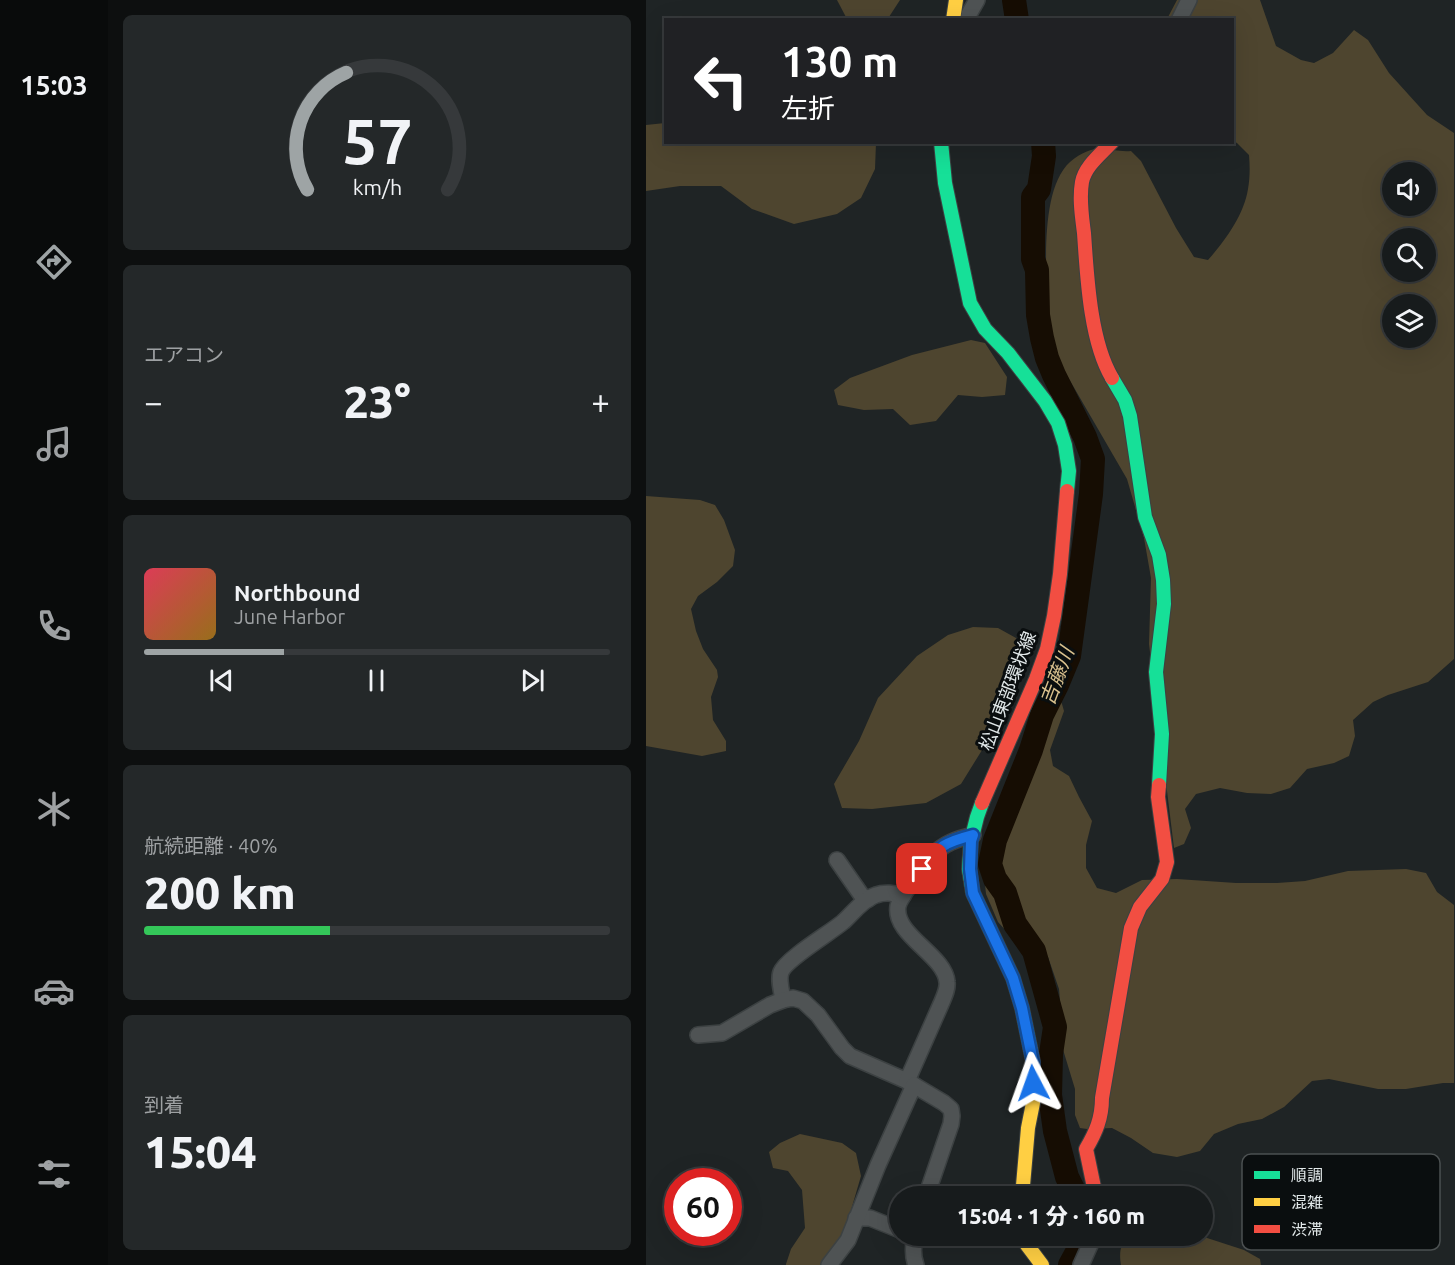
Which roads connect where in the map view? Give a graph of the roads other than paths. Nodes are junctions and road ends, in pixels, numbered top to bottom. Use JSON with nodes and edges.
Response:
{"nodes":[{"id":1,"x":956,"y":0,"type":"edge"},
{"id":2,"x":977,"y":0,"type":"edge"},
{"id":3,"x":1189,"y":0,"type":"edge"},
{"id":4,"x":953,"y":18,"type":"edge"},
{"id":5,"x":968,"y":18,"type":"edge"},
{"id":6,"x":1180,"y":18,"type":"edge"},
{"id":7,"x":941,"y":144,"type":"edge"},
{"id":8,"x":1110,"y":144,"type":"edge"},
{"id":9,"x":973,"y":835,"type":"junction"},
{"id":10,"x":837,"y":860,"type":"dead end"},
{"id":11,"x":903,"y":897,"type":"junction"},
{"id":12,"x":869,"y":898,"type":"junction"},
{"id":13,"x":783,"y":1000,"type":"junction"},
{"id":14,"x":698,"y":1035,"type":"dead end"},
{"id":15,"x":910,"y":1083,"type":"junction"},
{"id":16,"x":930,"y":1186,"type":"edge"},
{"id":17,"x":1023,"y":1186,"type":"edge"},
{"id":18,"x":1094,"y":1186,"type":"edge"},
{"id":19,"x":856,"y":1218,"type":"junction"},
{"id":20,"x":889,"y":1226,"type":"edge"},
{"id":21,"x":913,"y":1246,"type":"edge"},
{"id":22,"x":1028,"y":1246,"type":"edge"},
{"id":23,"x":1090,"y":1246,"type":"edge"},
{"id":24,"x":829,"y":1265,"type":"edge"},
{"id":25,"x":916,"y":1265,"type":"edge"},
{"id":26,"x":1042,"y":1265,"type":"edge"},
{"id":27,"x":1081,"y":1265,"type":"edge"}],
"edges":[{"from":1,"to":4,"type":"main road"},
{"from":2,"to":5,"type":"street"},
{"from":3,"to":6,"type":"street"},
{"from":7,"to":9,"type":"main road","name":"松山東部環状線"},
{"from":8,"to":18,"type":"main road"},
{"from":9,"to":11,"type":"street"},
{"from":9,"to":17,"type":"main road","name":"松山東部環状線"},
{"from":10,"to":12,"type":"street"},
{"from":11,"to":12,"type":"street"},
{"from":11,"to":15,"type":"street"},
{"from":12,"to":13,"type":"street"},
{"from":13,"to":14,"type":"street"},
{"from":13,"to":15,"type":"street"},
{"from":15,"to":16,"type":"street"},
{"from":15,"to":19,"type":"street"},
{"from":19,"to":20,"type":"street"},
{"from":19,"to":24,"type":"street"},
{"from":21,"to":25,"type":"street"},
{"from":22,"to":26,"type":"main road"},
{"from":23,"to":27,"type":"street"}]}
